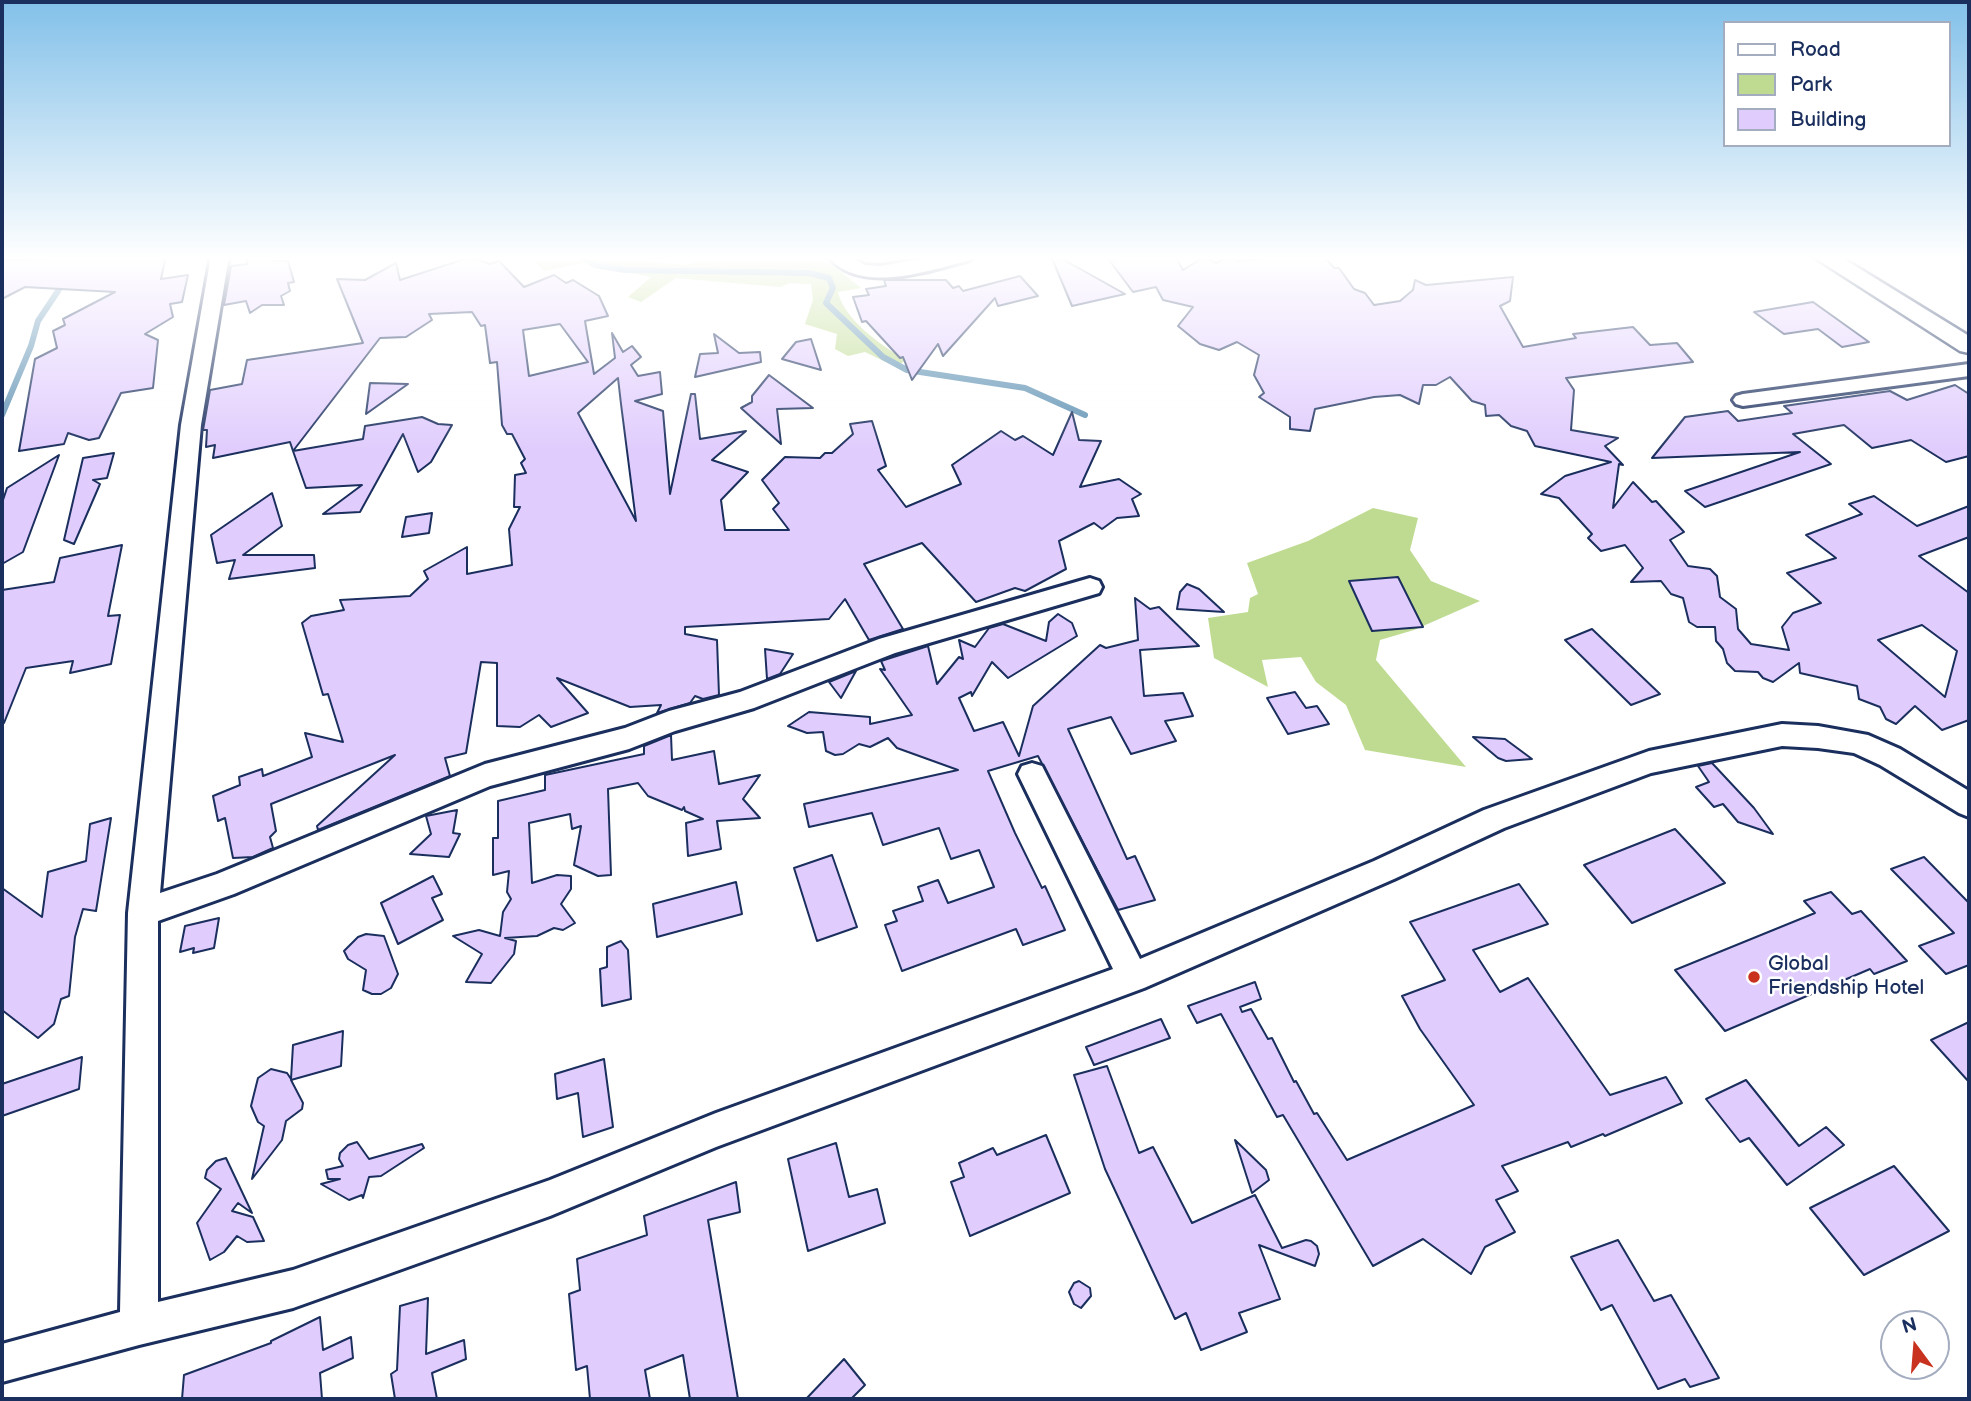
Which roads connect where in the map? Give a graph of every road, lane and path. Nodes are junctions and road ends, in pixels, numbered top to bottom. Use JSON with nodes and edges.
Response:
{"nodes":[{"id":1,"x":209,"y":321,"type":"edge"},
{"id":2,"x":1929,"y":321,"type":"edge"},
{"id":3,"x":1969,"y":346,"type":"edge"},
{"id":4,"x":1969,"y":370,"type":"edge"},
{"id":5,"x":1743,"y":400,"type":"dead end"},
{"id":6,"x":1090,"y":586,"type":"dead end"},
{"id":7,"x":1032,"y":774,"type":"dead end"},
{"id":8,"x":1969,"y":805,"type":"edge"},
{"id":9,"x":143,"y":912,"type":"junction"},
{"id":10,"x":1133,"y":977,"type":"junction"},
{"id":11,"x":139,"y":1326,"type":"junction"},
{"id":12,"x":2,"y":1363,"type":"edge"}],
"edges":[{"from":1,"to":9,"type":"street"},
{"from":2,"to":3,"type":"main road"},
{"from":4,"to":5,"type":"street"},
{"from":6,"to":9,"type":"street"},
{"from":7,"to":10,"type":"street"},
{"from":8,"to":10,"type":"street"},
{"from":9,"to":11,"type":"street"},
{"from":10,"to":11,"type":"street"},
{"from":11,"to":12,"type":"street"}]}
